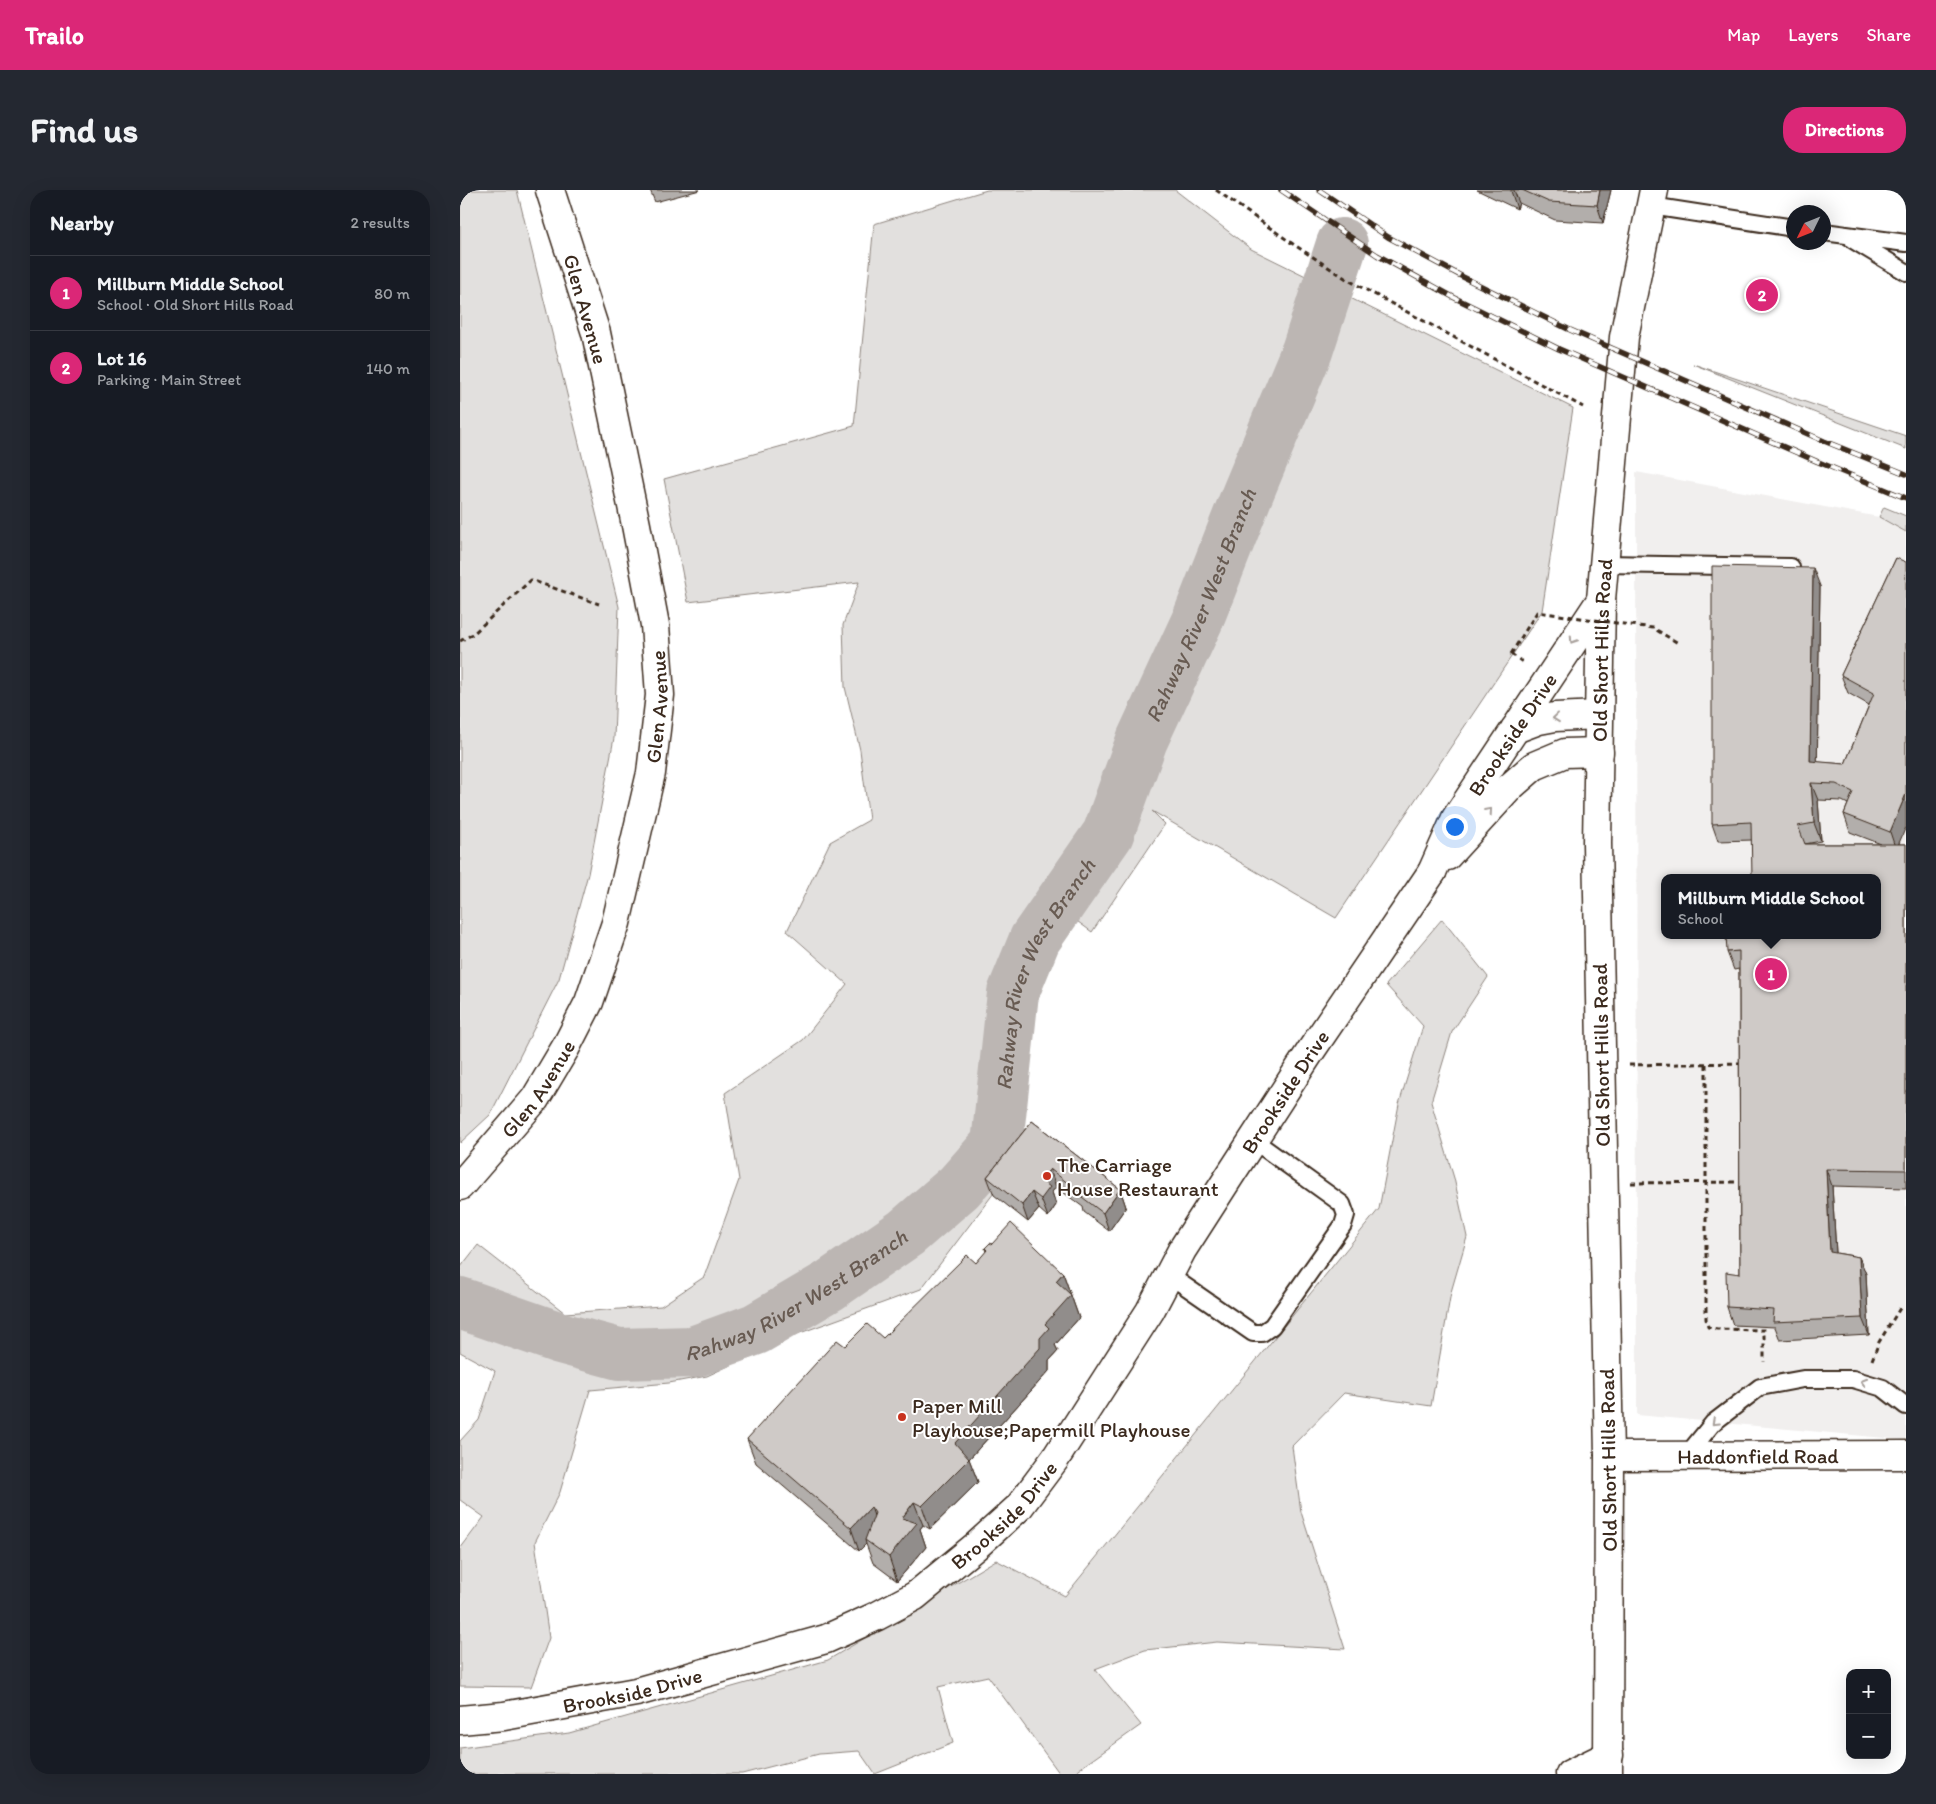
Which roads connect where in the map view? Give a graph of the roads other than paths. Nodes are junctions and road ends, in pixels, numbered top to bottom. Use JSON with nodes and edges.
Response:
{"nodes":[{"id":1,"x":550,"y":190,"type":"edge"},
{"id":2,"x":1652,"y":198,"type":"edge"},
{"id":3,"x":1786,"y":226,"type":"edge"},
{"id":4,"x":1831,"y":233,"type":"edge"},
{"id":5,"x":1847,"y":236,"type":"junction"},
{"id":6,"x":1906,"y":243,"type":"edge"},
{"id":7,"x":1906,"y":272,"type":"edge"},
{"id":8,"x":1603,"y":564,"type":"junction"},
{"id":9,"x":1790,"y":567,"type":"edge"},
{"id":10,"x":1601,"y":600,"type":"junction"},
{"id":11,"x":1599,"y":715,"type":"junction"},
{"id":12,"x":1515,"y":729,"type":"junction"},
{"id":13,"x":1599,"y":752,"type":"junction"},
{"id":14,"x":1432,"y":872,"type":"junction"},
{"id":15,"x":1253,"y":1140,"type":"junction"},
{"id":16,"x":460,"y":1186,"type":"edge"},
{"id":17,"x":1169,"y":1275,"type":"junction"},
{"id":18,"x":1906,"y":1406,"type":"edge"},
{"id":19,"x":1687,"y":1455,"type":"junction"},
{"id":20,"x":1906,"y":1455,"type":"edge"},
{"id":21,"x":1609,"y":1456,"type":"junction"},
{"id":22,"x":460,"y":1720,"type":"edge"},
{"id":23,"x":1609,"y":1764,"type":"edge"},
{"id":24,"x":1570,"y":1774,"type":"edge"}],
"edges":[{"from":1,"to":16,"type":"street","name":"Glen Avenue"},
{"from":2,"to":3,"type":"lane"},
{"from":2,"to":8,"type":"street","name":"Old Short Hills Road"},
{"from":4,"to":5,"type":"lane"},
{"from":5,"to":6,"type":"lane"},
{"from":5,"to":7,"type":"lane"},
{"from":8,"to":9,"type":"lane"},
{"from":8,"to":10,"type":"street","name":"Old Short Hills Road"},
{"from":10,"to":11,"type":"street","name":"Old Short Hills Road"},
{"from":10,"to":12,"type":"street","name":"Brookside Drive","one_way":true},
{"from":11,"to":12,"type":"street","one_way":true},
{"from":11,"to":13,"type":"street","name":"Old Short Hills Road"},
{"from":12,"to":14,"type":"street","name":"Brookside Drive"},
{"from":14,"to":13,"type":"street","name":"Brookside Drive","one_way":true},
{"from":13,"to":21,"type":"street","name":"Old Short Hills Road"},
{"from":14,"to":15,"type":"street","name":"Brookside Drive"},
{"from":15,"to":17,"type":"street","name":"Brookside Drive"},
{"from":15,"to":17,"type":"lane"},
{"from":17,"to":22,"type":"street","name":"Brookside Drive"},
{"from":18,"to":19,"type":"lane","one_way":true},
{"from":19,"to":20,"type":"street","name":"Haddonfield Road"},
{"from":19,"to":21,"type":"street","name":"Haddonfield Road"},
{"from":21,"to":23,"type":"street","name":"Old Short Hills Road"},
{"from":23,"to":24,"type":"street"}]}
